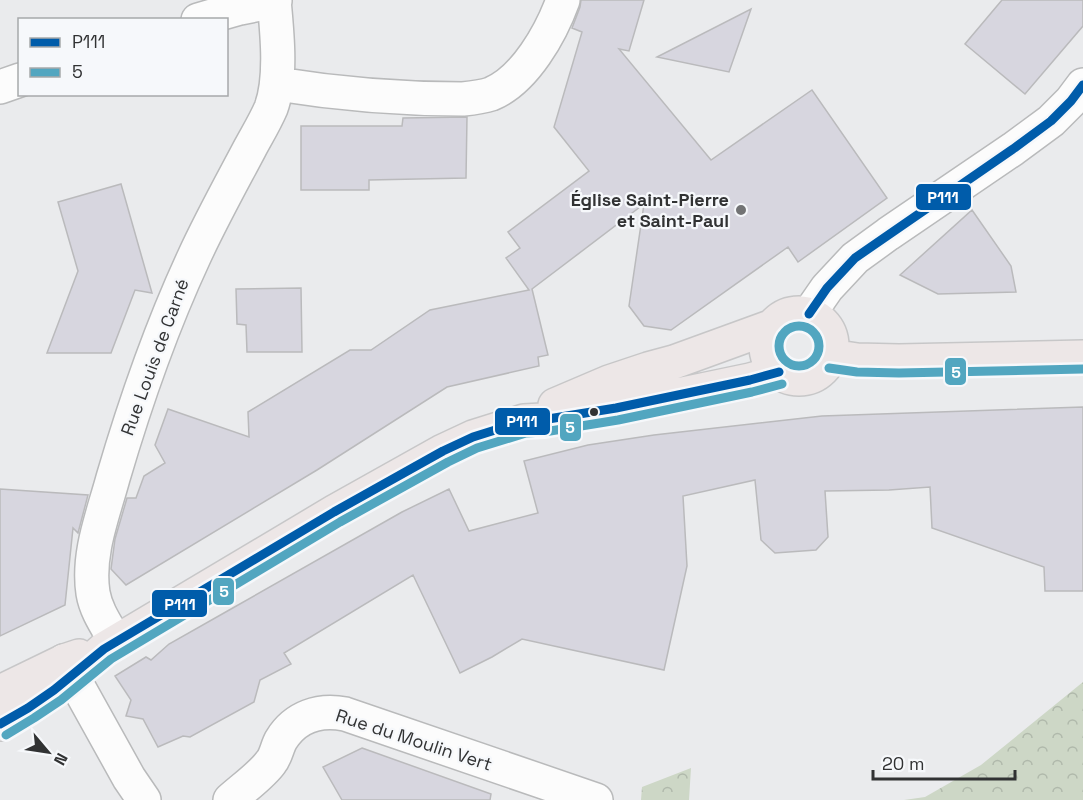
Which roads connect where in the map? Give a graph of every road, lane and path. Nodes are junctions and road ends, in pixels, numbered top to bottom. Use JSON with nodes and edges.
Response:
{"nodes":[{"id":1,"x":563,"y":0,"type":"edge"},
{"id":2,"x":274,"y":1,"type":"edge"},
{"id":3,"x":205,"y":18,"type":"edge"},
{"id":4,"x":18,"y":81,"type":"edge"},
{"id":5,"x":277,"y":84,"type":"junction"},
{"id":6,"x":1083,"y":85,"type":"edge"},
{"id":7,"x":0,"y":87,"type":"edge"},
{"id":8,"x":809,"y":314,"type":"junction"},
{"id":9,"x":773,"y":326,"type":"junction"},
{"id":10,"x":831,"y":356,"type":"junction"},
{"id":11,"x":1083,"y":357,"type":"edge"},
{"id":12,"x":779,"y":372,"type":"junction"},
{"id":13,"x":524,"y":421,"type":"junction"},
{"id":14,"x":110,"y":645,"type":"junction"},
{"id":15,"x":68,"y":669,"type":"junction"},
{"id":16,"x":0,"y":692,"type":"edge"},
{"id":17,"x":0,"y":724,"type":"edge"},
{"id":18,"x":144,"y":800,"type":"edge"},
{"id":19,"x":230,"y":800,"type":"edge"},
{"id":20,"x":596,"y":800,"type":"edge"}],
"edges":[{"from":1,"to":5,"type":"street"},
{"from":2,"to":3,"type":"street"},
{"from":2,"to":5,"type":"street","name":"Rue Louis de Carné"},
{"from":4,"to":7,"type":"street"},
{"from":5,"to":14,"type":"street","name":"Rue Louis de Carné"},
{"from":6,"to":8,"type":"street"},
{"from":8,"to":9,"type":"main road"},
{"from":8,"to":10,"type":"main road"},
{"from":9,"to":12,"type":"main road"},
{"from":9,"to":13,"type":"main road"},
{"from":10,"to":11,"type":"main road"},
{"from":10,"to":12,"type":"main road"},
{"from":12,"to":13,"type":"main road"},
{"from":13,"to":14,"type":"main road"},
{"from":14,"to":15,"type":"main road"},
{"from":15,"to":16,"type":"main road"},
{"from":15,"to":17,"type":"main road"},
{"from":15,"to":18,"type":"street"},
{"from":19,"to":20,"type":"street","name":"Rue du Moulin Vert"}]}
